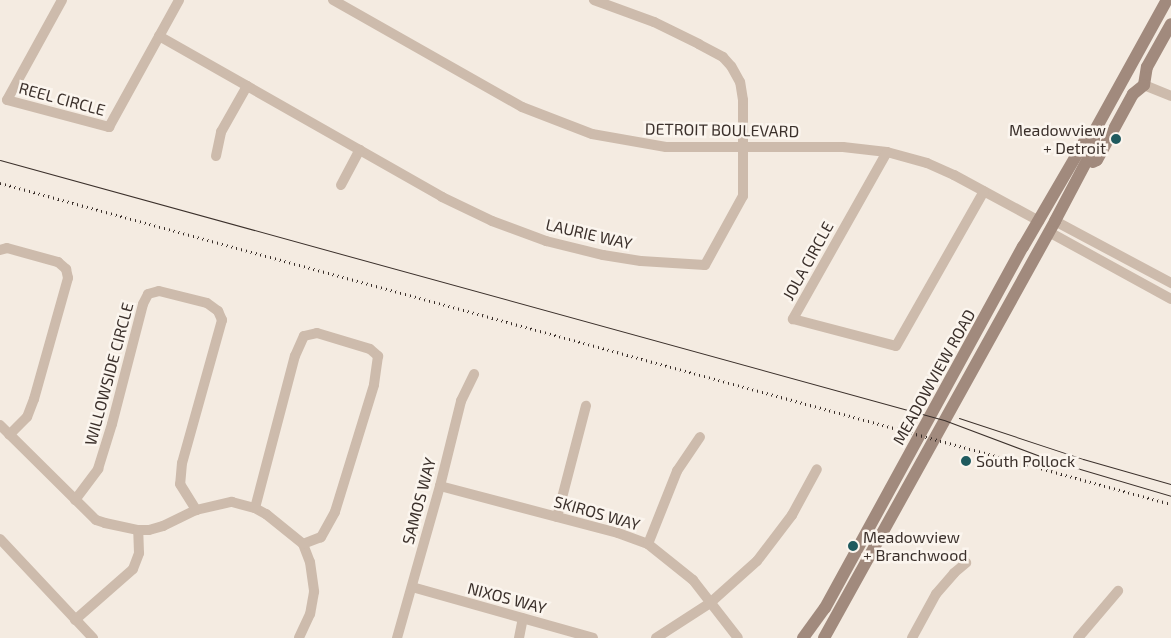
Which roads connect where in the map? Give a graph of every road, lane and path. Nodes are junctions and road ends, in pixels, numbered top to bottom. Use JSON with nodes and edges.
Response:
{"nodes":[{"id":1,"x":62,"y":0,"type":"edge"},
{"id":2,"x":179,"y":0,"type":"edge"},
{"id":3,"x":333,"y":0,"type":"edge"},
{"id":4,"x":594,"y":0,"type":"edge"},
{"id":5,"x":1169,"y":0,"type":"edge"},
{"id":6,"x":1171,"y":5,"type":"edge"},
{"id":7,"x":1171,"y":24,"type":"edge"},
{"id":8,"x":159,"y":36,"type":"junction"},
{"id":9,"x":1126,"y":75,"type":"junction"},
{"id":10,"x":1144,"y":85,"type":"junction"},
{"id":11,"x":247,"y":86,"type":"junction"},
{"id":12,"x":1171,"y":96,"type":"edge"},
{"id":13,"x":1094,"y":132,"type":"junction"},
{"id":14,"x":744,"y":148,"type":"junction"},
{"id":15,"x":360,"y":150,"type":"junction"},
{"id":16,"x":886,"y":152,"type":"junction"},
{"id":17,"x":216,"y":156,"type":"dead end"},
{"id":18,"x":1084,"y":166,"type":"junction"},
{"id":19,"x":341,"y":186,"type":"dead end"},
{"id":20,"x":984,"y":191,"type":"junction"},
{"id":21,"x":1039,"y":220,"type":"junction"},
{"id":22,"x":1052,"y":226,"type":"junction"},
{"id":23,"x":0,"y":250,"type":"edge"},
{"id":24,"x":1171,"y":283,"type":"edge"},
{"id":25,"x":1171,"y":300,"type":"edge"},
{"id":26,"x":474,"y":374,"type":"dead end"},
{"id":27,"x":586,"y":406,"type":"dead end"},
{"id":28,"x":0,"y":425,"type":"edge"},
{"id":29,"x":9,"y":435,"type":"junction"},
{"id":30,"x":700,"y":437,"type":"dead end"},
{"id":31,"x":817,"y":469,"type":"dead end"},
{"id":32,"x":440,"y":486,"type":"junction"},
{"id":33,"x":75,"y":500,"type":"junction"},
{"id":34,"x":255,"y":508,"type":"junction"},
{"id":35,"x":196,"y":510,"type":"junction"},
{"id":36,"x":557,"y":516,"type":"junction"},
{"id":37,"x":138,"y":530,"type":"junction"},
{"id":38,"x":0,"y":539,"type":"edge"},
{"id":39,"x":303,"y":544,"type":"junction"},
{"id":40,"x":648,"y":544,"type":"junction"},
{"id":41,"x":966,"y":563,"type":"dead end"},
{"id":42,"x":412,"y":587,"type":"junction"},
{"id":43,"x":1118,"y":591,"type":"dead end"},
{"id":44,"x":710,"y":603,"type":"junction"},
{"id":45,"x":523,"y":618,"type":"junction"},
{"id":46,"x":75,"y":620,"type":"junction"},
{"id":47,"x":93,"y":638,"type":"edge"},
{"id":48,"x":298,"y":638,"type":"edge"},
{"id":49,"x":397,"y":638,"type":"edge"},
{"id":50,"x":519,"y":638,"type":"edge"},
{"id":51,"x":593,"y":638,"type":"edge"},
{"id":52,"x":656,"y":638,"type":"edge"},
{"id":53,"x":738,"y":638,"type":"edge"},
{"id":54,"x":804,"y":638,"type":"edge"},
{"id":55,"x":824,"y":638,"type":"edge"},
{"id":56,"x":912,"y":638,"type":"edge"},
{"id":57,"x":1078,"y":638,"type":"edge"}],
"edges":[{"from":1,"to":8,"type":"street","name":"REEL CIRCLE"},
{"from":2,"to":8,"type":"street","name":"REEL CIRCLE"},
{"from":3,"to":14,"type":"street","name":"DETROIT BOULEVARD"},
{"from":4,"to":14,"type":"street"},
{"from":5,"to":6,"type":"main road"},
{"from":5,"to":9,"type":"main road","name":"MEADOWVIEW ROAD"},
{"from":7,"to":10,"type":"main road"},
{"from":8,"to":11,"type":"street","name":"LAURIE WAY"},
{"from":9,"to":10,"type":"main road"},
{"from":9,"to":13,"type":"main road","name":"MEADOWVIEW ROAD"},
{"from":10,"to":12,"type":"street"},
{"from":10,"to":18,"type":"main road"},
{"from":11,"to":15,"type":"street","name":"LAURIE WAY"},
{"from":11,"to":17,"type":"street"},
{"from":13,"to":18,"type":"main road","name":"MEADOWVIEW ROAD"},
{"from":13,"to":21,"type":"main road","name":"MEADOWVIEW ROAD"},
{"from":14,"to":15,"type":"street","name":"LAURIE WAY"},
{"from":14,"to":16,"type":"street","name":"DETROIT BOULEVARD"},
{"from":15,"to":19,"type":"street"},
{"from":16,"to":20,"type":"street","name":"DETROIT BOULEVARD"},
{"from":16,"to":20,"type":"street","name":"JOLA CIRCLE"},
{"from":18,"to":22,"type":"main road","name":"MEADOWVIEW ROAD"},
{"from":20,"to":21,"type":"street","name":"DETROIT BOULEVARD"},
{"from":21,"to":22,"type":"main road"},
{"from":21,"to":54,"type":"main road","name":"MEADOWVIEW ROAD"},
{"from":22,"to":24,"type":"street"},
{"from":22,"to":25,"type":"street"},
{"from":22,"to":55,"type":"main road","name":"MEADOWVIEW ROAD"},
{"from":23,"to":29,"type":"street"},
{"from":26,"to":32,"type":"street","name":"SAMOS WAY"},
{"from":27,"to":36,"type":"street"},
{"from":28,"to":29,"type":"street"},
{"from":29,"to":33,"type":"street"},
{"from":30,"to":40,"type":"street"},
{"from":31,"to":44,"type":"street"},
{"from":32,"to":36,"type":"street","name":"SKIROS WAY"},
{"from":32,"to":42,"type":"street","name":"SAMOS WAY"},
{"from":33,"to":35,"type":"street","name":"WILLOWSIDE CIRCLE"},
{"from":33,"to":37,"type":"street"},
{"from":34,"to":35,"type":"street"},
{"from":34,"to":39,"type":"street"},
{"from":34,"to":39,"type":"street"},
{"from":35,"to":37,"type":"street"},
{"from":36,"to":40,"type":"street","name":"SKIROS WAY"},
{"from":37,"to":46,"type":"street"},
{"from":38,"to":46,"type":"street"},
{"from":39,"to":48,"type":"street"},
{"from":40,"to":44,"type":"street","name":"SKIROS WAY"},
{"from":41,"to":56,"type":"street"},
{"from":42,"to":45,"type":"street","name":"NIXOS WAY"},
{"from":42,"to":49,"type":"street","name":"SAMOS WAY"},
{"from":43,"to":57,"type":"street"},
{"from":44,"to":52,"type":"street"},
{"from":44,"to":53,"type":"street","name":"SKIROS WAY"},
{"from":45,"to":50,"type":"street"},
{"from":45,"to":51,"type":"street","name":"NIXOS WAY"},
{"from":46,"to":47,"type":"street"}]}
